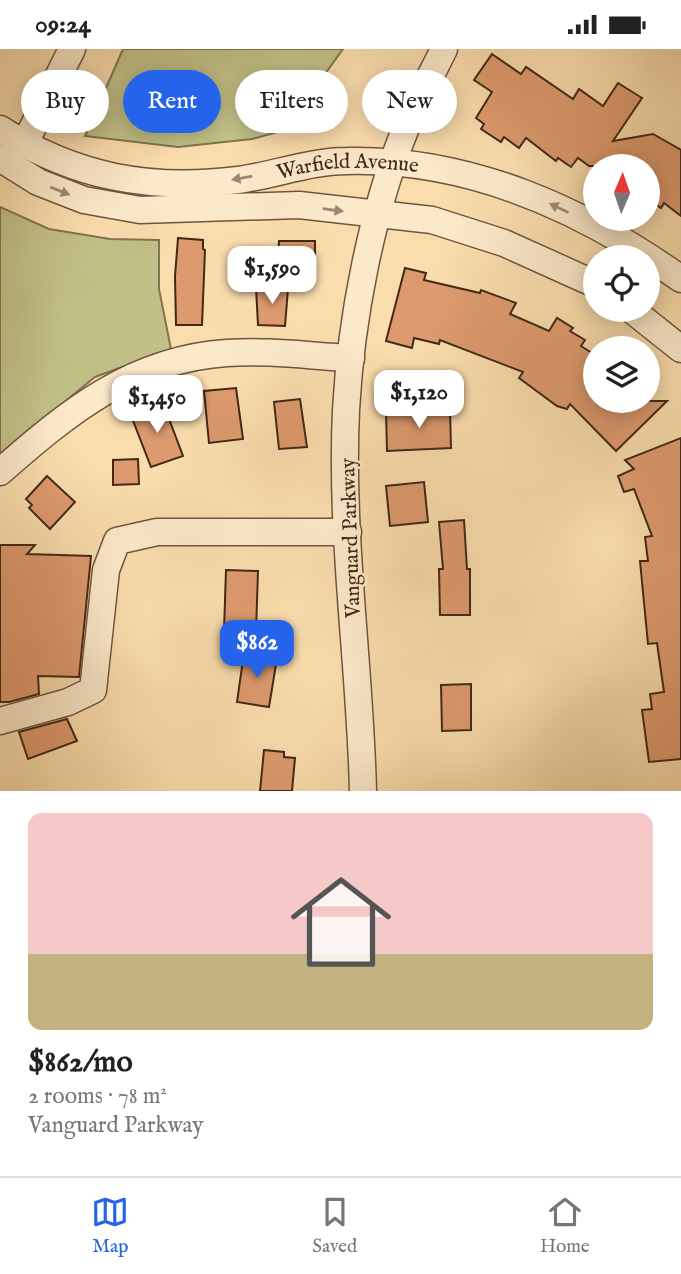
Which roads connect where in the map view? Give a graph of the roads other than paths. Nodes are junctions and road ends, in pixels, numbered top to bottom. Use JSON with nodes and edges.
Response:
{"nodes":[{"id":1,"x":72,"y":49,"type":"edge"},
{"id":2,"x":444,"y":49,"type":"edge"},
{"id":3,"x":0,"y":129,"type":"edge"},
{"id":4,"x":24,"y":145,"type":"junction"},
{"id":5,"x":0,"y":158,"type":"edge"},
{"id":6,"x":395,"y":162,"type":"junction"},
{"id":7,"x":378,"y":216,"type":"junction"},
{"id":8,"x":583,"y":279,"type":"edge"},
{"id":9,"x":681,"y":279,"type":"edge"},
{"id":10,"x":647,"y":322,"type":"edge"},
{"id":11,"x":681,"y":349,"type":"edge"},
{"id":12,"x":351,"y":358,"type":"junction"},
{"id":13,"x":0,"y":472,"type":"edge"},
{"id":14,"x":348,"y":532,"type":"junction"},
{"id":15,"x":0,"y":721,"type":"edge"},
{"id":16,"x":363,"y":791,"type":"edge"}],
"edges":[{"from":1,"to":4,"type":"street"},
{"from":2,"to":6,"type":"street","name":"Vanguard Parkway"},
{"from":3,"to":4,"type":"street","name":"Warfield Avenue"},
{"from":6,"to":4,"type":"street","name":"Warfield Avenue","one_way":true},
{"from":5,"to":7,"type":"street","name":"Warfield Avenue","one_way":true},
{"from":6,"to":7,"type":"street","name":"Vanguard Parkway"},
{"from":9,"to":6,"type":"street","name":"Warfield Avenue","one_way":true},
{"from":7,"to":8,"type":"street","name":"Warfield Avenue"},
{"from":7,"to":12,"type":"street","name":"Vanguard Parkway"},
{"from":10,"to":11,"type":"street"},
{"from":12,"to":13,"type":"street"},
{"from":12,"to":14,"type":"street","name":"Vanguard Parkway"},
{"from":14,"to":15,"type":"street"},
{"from":14,"to":16,"type":"street","name":"Vanguard Parkway"}]}
